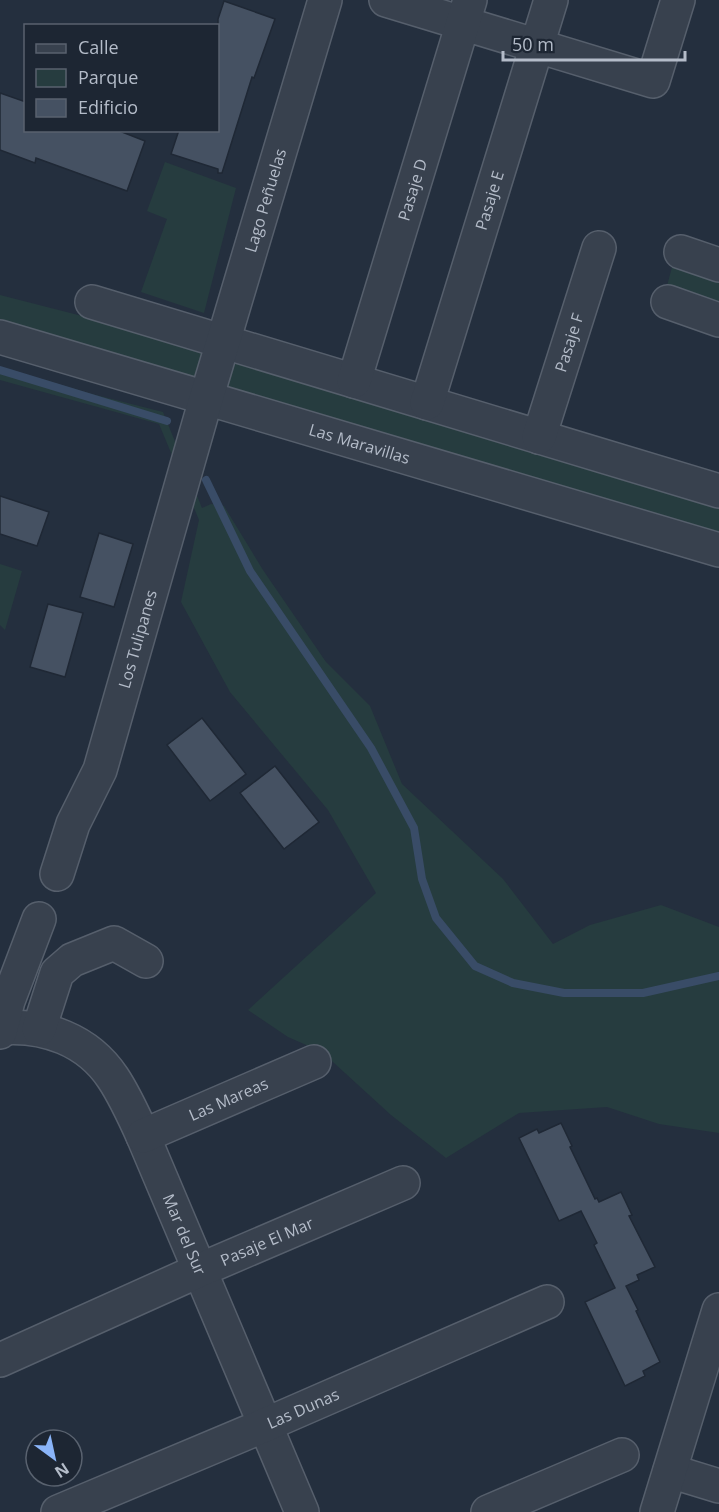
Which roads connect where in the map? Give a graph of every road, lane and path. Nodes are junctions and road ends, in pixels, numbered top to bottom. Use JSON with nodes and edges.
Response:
{"nodes":[{"id":1,"x":325,"y":0,"type":"edge"},
{"id":2,"x":386,"y":0,"type":"edge"},
{"id":3,"x":551,"y":0,"type":"edge"},
{"id":4,"x":678,"y":0,"type":"edge"},
{"id":5,"x":466,"y":12,"type":"edge"},
{"id":6,"x":537,"y":46,"type":"junction"},
{"id":7,"x":599,"y":248,"type":"dead end"},
{"id":8,"x":681,"y":252,"type":"dead end"},
{"id":9,"x":719,"y":265,"type":"edge"},
{"id":10,"x":92,"y":302,"type":"dead end"},
{"id":11,"x":668,"y":302,"type":"dead end"},
{"id":12,"x":719,"y":320,"type":"edge"},
{"id":13,"x":0,"y":337,"type":"edge"},
{"id":14,"x":224,"y":342,"type":"junction"},
{"id":15,"x":354,"y":381,"type":"junction"},
{"id":16,"x":206,"y":399,"type":"junction"},
{"id":17,"x":427,"y":403,"type":"junction"},
{"id":18,"x":538,"y":437,"type":"junction"},
{"id":19,"x":719,"y":491,"type":"edge"},
{"id":20,"x":719,"y":550,"type":"edge"},
{"id":21,"x":57,"y":874,"type":"dead end"},
{"id":22,"x":39,"y":919,"type":"dead end"},
{"id":23,"x":146,"y":961,"type":"dead end"},
{"id":24,"x":39,"y":1029,"type":"junction"},
{"id":25,"x":0,"y":1030,"type":"edge"},
{"id":26,"x":314,"y":1062,"type":"dead end"},
{"id":27,"x":143,"y":1136,"type":"junction"},
{"id":28,"x":403,"y":1183,"type":"dead end"},
{"id":29,"x":200,"y":1270,"type":"junction"},
{"id":30,"x":547,"y":1302,"type":"dead end"},
{"id":31,"x":719,"y":1310,"type":"edge"},
{"id":32,"x":714,"y":1345,"type":"edge"},
{"id":33,"x":0,"y":1360,"type":"edge"},
{"id":34,"x":265,"y":1425,"type":"junction"},
{"id":35,"x":622,"y":1455,"type":"dead end"},
{"id":36,"x":670,"y":1472,"type":"junction"},
{"id":37,"x":719,"y":1486,"type":"edge"},
{"id":38,"x":121,"y":1500,"type":"edge"},
{"id":39,"x":58,"y":1512,"type":"edge"},
{"id":40,"x":302,"y":1512,"type":"edge"},
{"id":41,"x":488,"y":1512,"type":"edge"},
{"id":42,"x":657,"y":1512,"type":"edge"}],
"edges":[{"from":1,"to":14,"type":"street","name":"Lago Peñuelas"},
{"from":2,"to":5,"type":"street"},
{"from":3,"to":6,"type":"street","name":"Pasaje E"},
{"from":4,"to":6,"type":"street"},
{"from":5,"to":6,"type":"street"},
{"from":5,"to":15,"type":"street","name":"Pasaje D"},
{"from":6,"to":17,"type":"street","name":"Pasaje E"},
{"from":7,"to":18,"type":"street","name":"Pasaje F"},
{"from":8,"to":9,"type":"street"},
{"from":10,"to":14,"type":"street"},
{"from":11,"to":12,"type":"street"},
{"from":13,"to":16,"type":"street","name":"Las Maravillas"},
{"from":14,"to":15,"type":"street"},
{"from":14,"to":16,"type":"street","name":"Lago Peñuelas"},
{"from":15,"to":17,"type":"street"},
{"from":16,"to":20,"type":"street","name":"Las Maravillas"},
{"from":16,"to":21,"type":"street","name":"Los Tulipanes"},
{"from":17,"to":18,"type":"street"},
{"from":18,"to":19,"type":"street"},
{"from":22,"to":25,"type":"street"},
{"from":23,"to":24,"type":"street"},
{"from":24,"to":25,"type":"street","name":"Mar del Sur"},
{"from":24,"to":27,"type":"street","name":"Mar del Sur"},
{"from":26,"to":27,"type":"street","name":"Las Mareas"},
{"from":27,"to":29,"type":"street","name":"Mar del Sur"},
{"from":28,"to":29,"type":"street","name":"Pasaje El Mar"},
{"from":29,"to":33,"type":"street","name":"Pasaje El Mar"},
{"from":29,"to":34,"type":"street","name":"Mar del Sur"},
{"from":30,"to":34,"type":"street","name":"Las Dunas"},
{"from":31,"to":32,"type":"street"},
{"from":32,"to":36,"type":"street"},
{"from":34,"to":38,"type":"street","name":"Las Dunas"},
{"from":34,"to":40,"type":"street","name":"Mar del Sur"},
{"from":35,"to":41,"type":"street"},
{"from":36,"to":37,"type":"street"},
{"from":36,"to":42,"type":"street"},
{"from":38,"to":39,"type":"street","name":"Las Dunas"}]}
